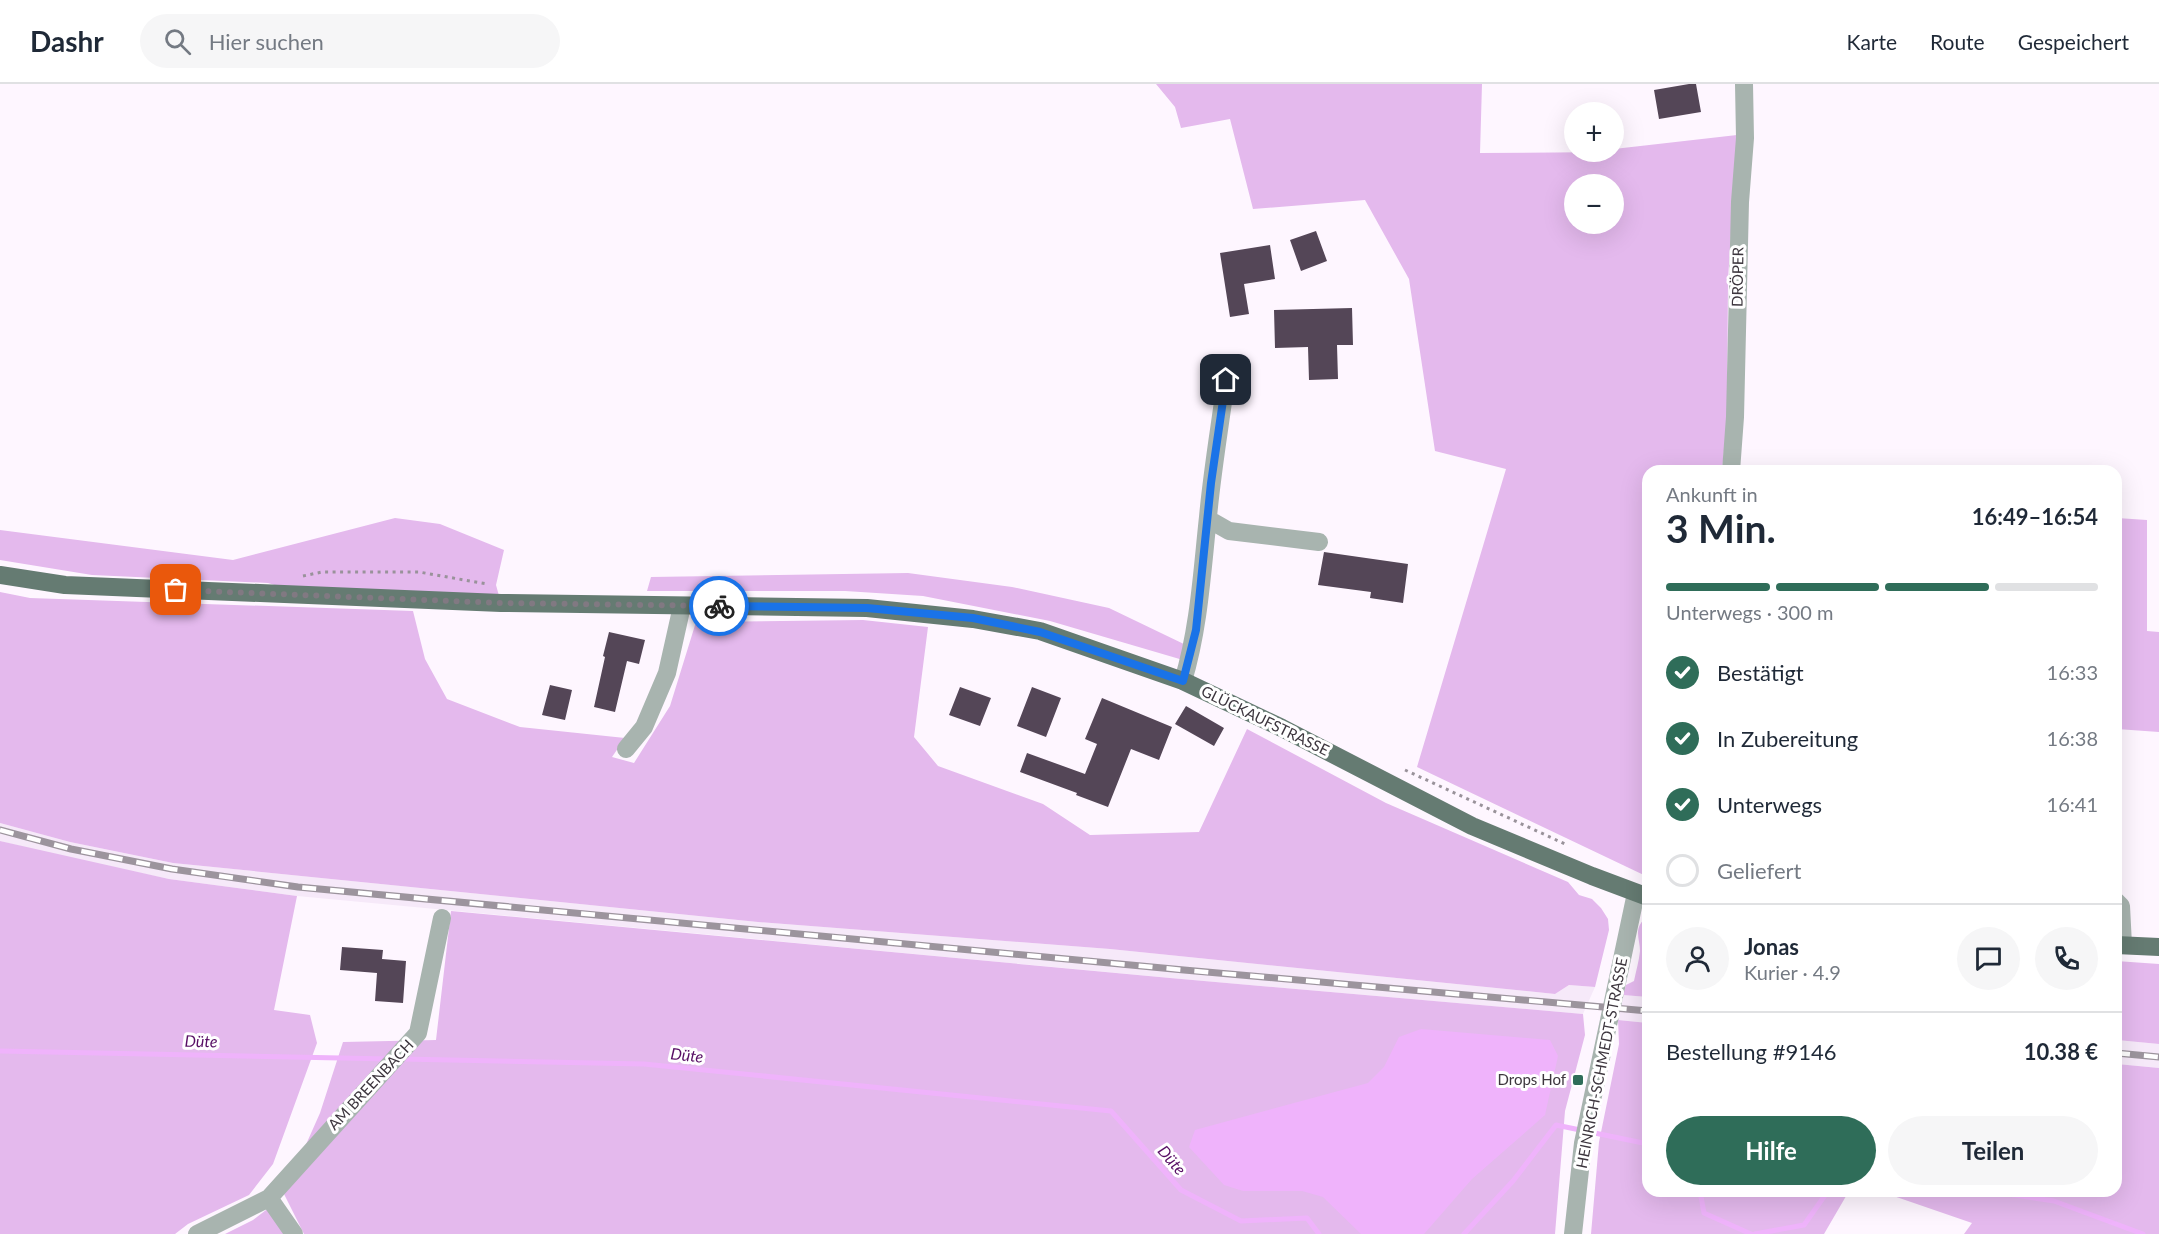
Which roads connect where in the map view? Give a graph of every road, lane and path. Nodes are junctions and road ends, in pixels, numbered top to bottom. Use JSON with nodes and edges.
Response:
{"nodes":[{"id":1,"x":1744,"y":84,"type":"edge"},
{"id":2,"x":1226,"y":380,"type":"dead end"},
{"id":3,"x":1731,"y":465,"type":"edge"},
{"id":4,"x":1208,"y":519,"type":"junction"},
{"id":5,"x":1319,"y":542,"type":"dead end"},
{"id":6,"x":0,"y":574,"type":"edge"},
{"id":7,"x":300,"y":577,"type":"dead end"},
{"id":8,"x":496,"y":585,"type":"dead end"},
{"id":9,"x":682,"y":606,"type":"junction"},
{"id":10,"x":1183,"y":681,"type":"junction"},
{"id":11,"x":626,"y":749,"type":"dead end"},
{"id":12,"x":1405,"y":770,"type":"dead end"},
{"id":13,"x":1574,"y":848,"type":"dead end"},
{"id":14,"x":1642,"y":895,"type":"edge"},
{"id":15,"x":442,"y":918,"type":"dead end"},
{"id":16,"x":2122,"y":945,"type":"edge"},
{"id":17,"x":2159,"y":947,"type":"edge"},
{"id":18,"x":269,"y":1198,"type":"junction"},
{"id":19,"x":197,"y":1234,"type":"edge"},
{"id":20,"x":294,"y":1234,"type":"edge"},
{"id":21,"x":1573,"y":1234,"type":"edge"}],
"edges":[{"from":1,"to":3,"type":"street","name":"DRÖPER"},
{"from":2,"to":4,"type":"street"},
{"from":4,"to":5,"type":"street"},
{"from":4,"to":10,"type":"street"},
{"from":6,"to":9,"type":"main road","name":"GLÜCKAUFSTRASSE"},
{"from":7,"to":8,"type":"path"},
{"from":9,"to":10,"type":"main road","name":"GLÜCKAUFSTRASSE"},
{"from":9,"to":11,"type":"street"},
{"from":10,"to":14,"type":"main road","name":"GLÜCKAUFSTRASSE"},
{"from":12,"to":13,"type":"path"},
{"from":14,"to":21,"type":"street","name":"HEINRICH-SCHMEDT-STRASSE"},
{"from":15,"to":18,"type":"street","name":"AM BREENBACH"},
{"from":16,"to":17,"type":"main road"},
{"from":18,"to":19,"type":"street","name":"AM BREENBACH"},
{"from":18,"to":20,"type":"street"}]}
